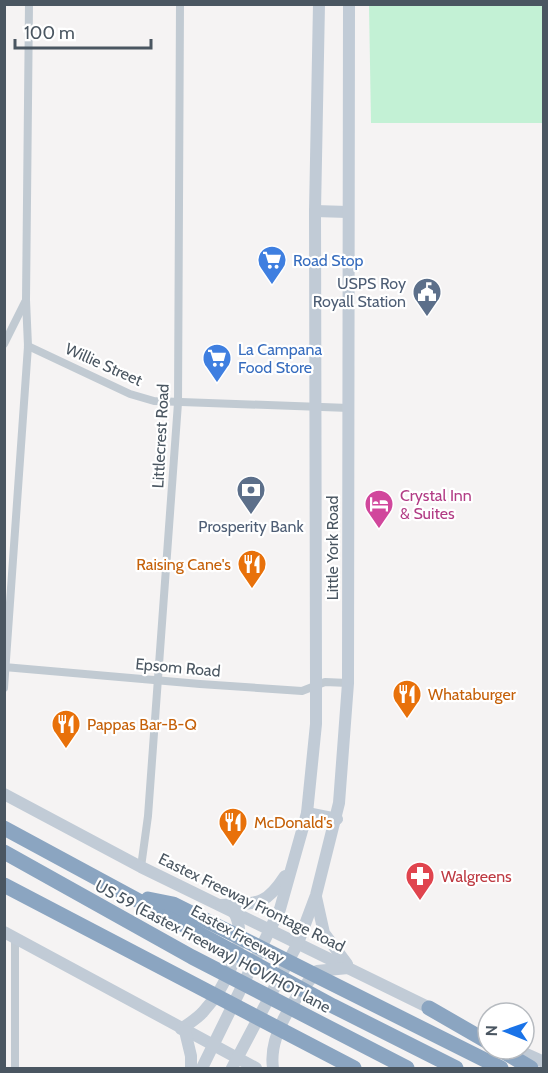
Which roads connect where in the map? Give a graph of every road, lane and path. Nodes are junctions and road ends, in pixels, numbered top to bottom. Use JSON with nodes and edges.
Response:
{"nodes":[{"id":1,"x":28,"y":4,"type":"edge"},
{"id":2,"x":180,"y":4,"type":"edge"},
{"id":3,"x":319,"y":4,"type":"edge"},
{"id":4,"x":349,"y":4,"type":"edge"},
{"id":5,"x":315,"y":211,"type":"junction"},
{"id":6,"x":348,"y":212,"type":"junction"},
{"id":7,"x":26,"y":300,"type":"junction"},
{"id":8,"x":4,"y":344,"type":"edge"},
{"id":9,"x":28,"y":346,"type":"junction"},
{"id":10,"x":178,"y":403,"type":"junction"},
{"id":11,"x":315,"y":406,"type":"junction"},
{"id":12,"x":349,"y":408,"type":"junction"},
{"id":13,"x":5,"y":668,"type":"edge"},
{"id":14,"x":158,"y":680,"type":"junction"},
{"id":15,"x":348,"y":683,"type":"junction"},
{"id":16,"x":316,"y":685,"type":"junction"},
{"id":17,"x":4,"y":688,"type":"edge"},
{"id":18,"x":4,"y":794,"type":"edge"},
{"id":19,"x":307,"y":813,"type":"junction"},
{"id":20,"x":337,"y":819,"type":"junction"},
{"id":21,"x":4,"y":828,"type":"edge"},
{"id":22,"x":4,"y":852,"type":"edge"},
{"id":23,"x":292,"y":865,"type":"junction"},
{"id":24,"x":141,"y":867,"type":"junction"},
{"id":25,"x":4,"y":885,"type":"edge"},
{"id":26,"x":316,"y":895,"type":"junction"},
{"id":27,"x":221,"y":905,"type":"junction"},
{"id":28,"x":233,"y":911,"type":"junction"},
{"id":29,"x":209,"y":930,"type":"junction"},
{"id":30,"x":271,"y":930,"type":"junction"},
{"id":31,"x":10,"y":935,"type":"edge"},
{"id":32,"x":298,"y":943,"type":"junction"},
{"id":33,"x":349,"y":968,"type":"junction"},
{"id":34,"x":429,"y":1008,"type":"junction"},
{"id":35,"x":183,"y":1030,"type":"junction"},
{"id":36,"x":476,"y":1030,"type":"edge"},
{"id":37,"x":476,"y":1035,"type":"edge"},
{"id":38,"x":213,"y":1046,"type":"junction"},
{"id":39,"x":234,"y":1064,"type":"edge"},
{"id":40,"x":15,"y":1068,"type":"edge"},
{"id":41,"x":191,"y":1068,"type":"edge"},
{"id":42,"x":202,"y":1068,"type":"edge"},
{"id":43,"x":256,"y":1068,"type":"edge"},
{"id":44,"x":273,"y":1068,"type":"edge"},
{"id":45,"x":354,"y":1068,"type":"edge"},
{"id":46,"x":407,"y":1068,"type":"edge"},
{"id":47,"x":456,"y":1068,"type":"edge"},
{"id":48,"x":501,"y":1068,"type":"edge"}],
"edges":[{"from":1,"to":7,"type":"street"},
{"from":2,"to":10,"type":"street","name":"Littlecrest Road"},
{"from":3,"to":5,"type":"main road","name":"Little York Road"},
{"from":4,"to":6,"type":"main road","name":"Little York Road"},
{"from":5,"to":6,"type":"main road"},
{"from":5,"to":11,"type":"main road","name":"Little York Road"},
{"from":6,"to":12,"type":"main road","name":"Little York Road"},
{"from":7,"to":8,"type":"street"},
{"from":7,"to":9,"type":"street"},
{"from":9,"to":10,"type":"street","name":"Willie Street"},
{"from":9,"to":13,"type":"street"},
{"from":10,"to":11,"type":"street","name":"Willie Street"},
{"from":10,"to":14,"type":"street","name":"Littlecrest Road"},
{"from":11,"to":12,"type":"street","name":"Willie Street"},
{"from":11,"to":16,"type":"main road","name":"Little York Road"},
{"from":12,"to":15,"type":"main road","name":"Little York Road"},
{"from":13,"to":14,"type":"street","name":"Epsom Road"},
{"from":13,"to":17,"type":"street"},
{"from":14,"to":16,"type":"street","name":"Epsom Road"},
{"from":14,"to":24,"type":"street","name":"Littlecrest Road"},
{"from":15,"to":16,"type":"street","name":"Epsom Road"},
{"from":15,"to":20,"type":"main road","name":"Little York Road"},
{"from":16,"to":19,"type":"main road","name":"Little York Road"},
{"from":18,"to":24,"type":"main road","name":"Eastex Freeway Frontage Road"},
{"from":19,"to":20,"type":"main road"},
{"from":19,"to":23,"type":"main road","name":"Little York Road"},
{"from":20,"to":26,"type":"main road","name":"Little York Road"},
{"from":21,"to":29,"type":"highway","name":"Eastex Freeway"},
{"from":22,"to":46,"type":"highway","name":"US 59 (Eastex Freeway) HOV/HOT lane"},
{"from":23,"to":27,"type":"main road"},
{"from":23,"to":30,"type":"main road","name":"Little York Road"},
{"from":24,"to":27,"type":"main road","name":"Eastex Freeway Frontage Road"},
{"from":25,"to":45,"type":"highway"},
{"from":26,"to":32,"type":"main road","name":"Little York Road"},
{"from":26,"to":33,"type":"main road"},
{"from":27,"to":28,"type":"main road","name":"Eastex Freeway Frontage Road"},
{"from":28,"to":30,"type":"main road","name":"Eastex Freeway Frontage Road"},
{"from":28,"to":35,"type":"main road"},
{"from":29,"to":47,"type":"highway","name":"Eastex Freeway"},
{"from":29,"to":48,"type":"highway"},
{"from":30,"to":32,"type":"main road","name":"Eastex Freeway Frontage Road"},
{"from":30,"to":38,"type":"main road","name":"Little York Road"},
{"from":31,"to":35,"type":"main road"},
{"from":31,"to":40,"type":"street"},
{"from":32,"to":33,"type":"main road","name":"Eastex Freeway Frontage Road"},
{"from":32,"to":39,"type":"main road","name":"Little York Road"},
{"from":33,"to":34,"type":"main road","name":"Eastex Freeway Frontage Road"},
{"from":33,"to":44,"type":"main road"},
{"from":34,"to":36,"type":"main road","name":"Eastex Freeway Frontage Road"},
{"from":34,"to":37,"type":"highway"},
{"from":35,"to":38,"type":"main road"},
{"from":35,"to":41,"type":"main road"},
{"from":38,"to":39,"type":"main road"},
{"from":38,"to":42,"type":"main road","name":"Little York Road"},
{"from":39,"to":43,"type":"main road"}]}
